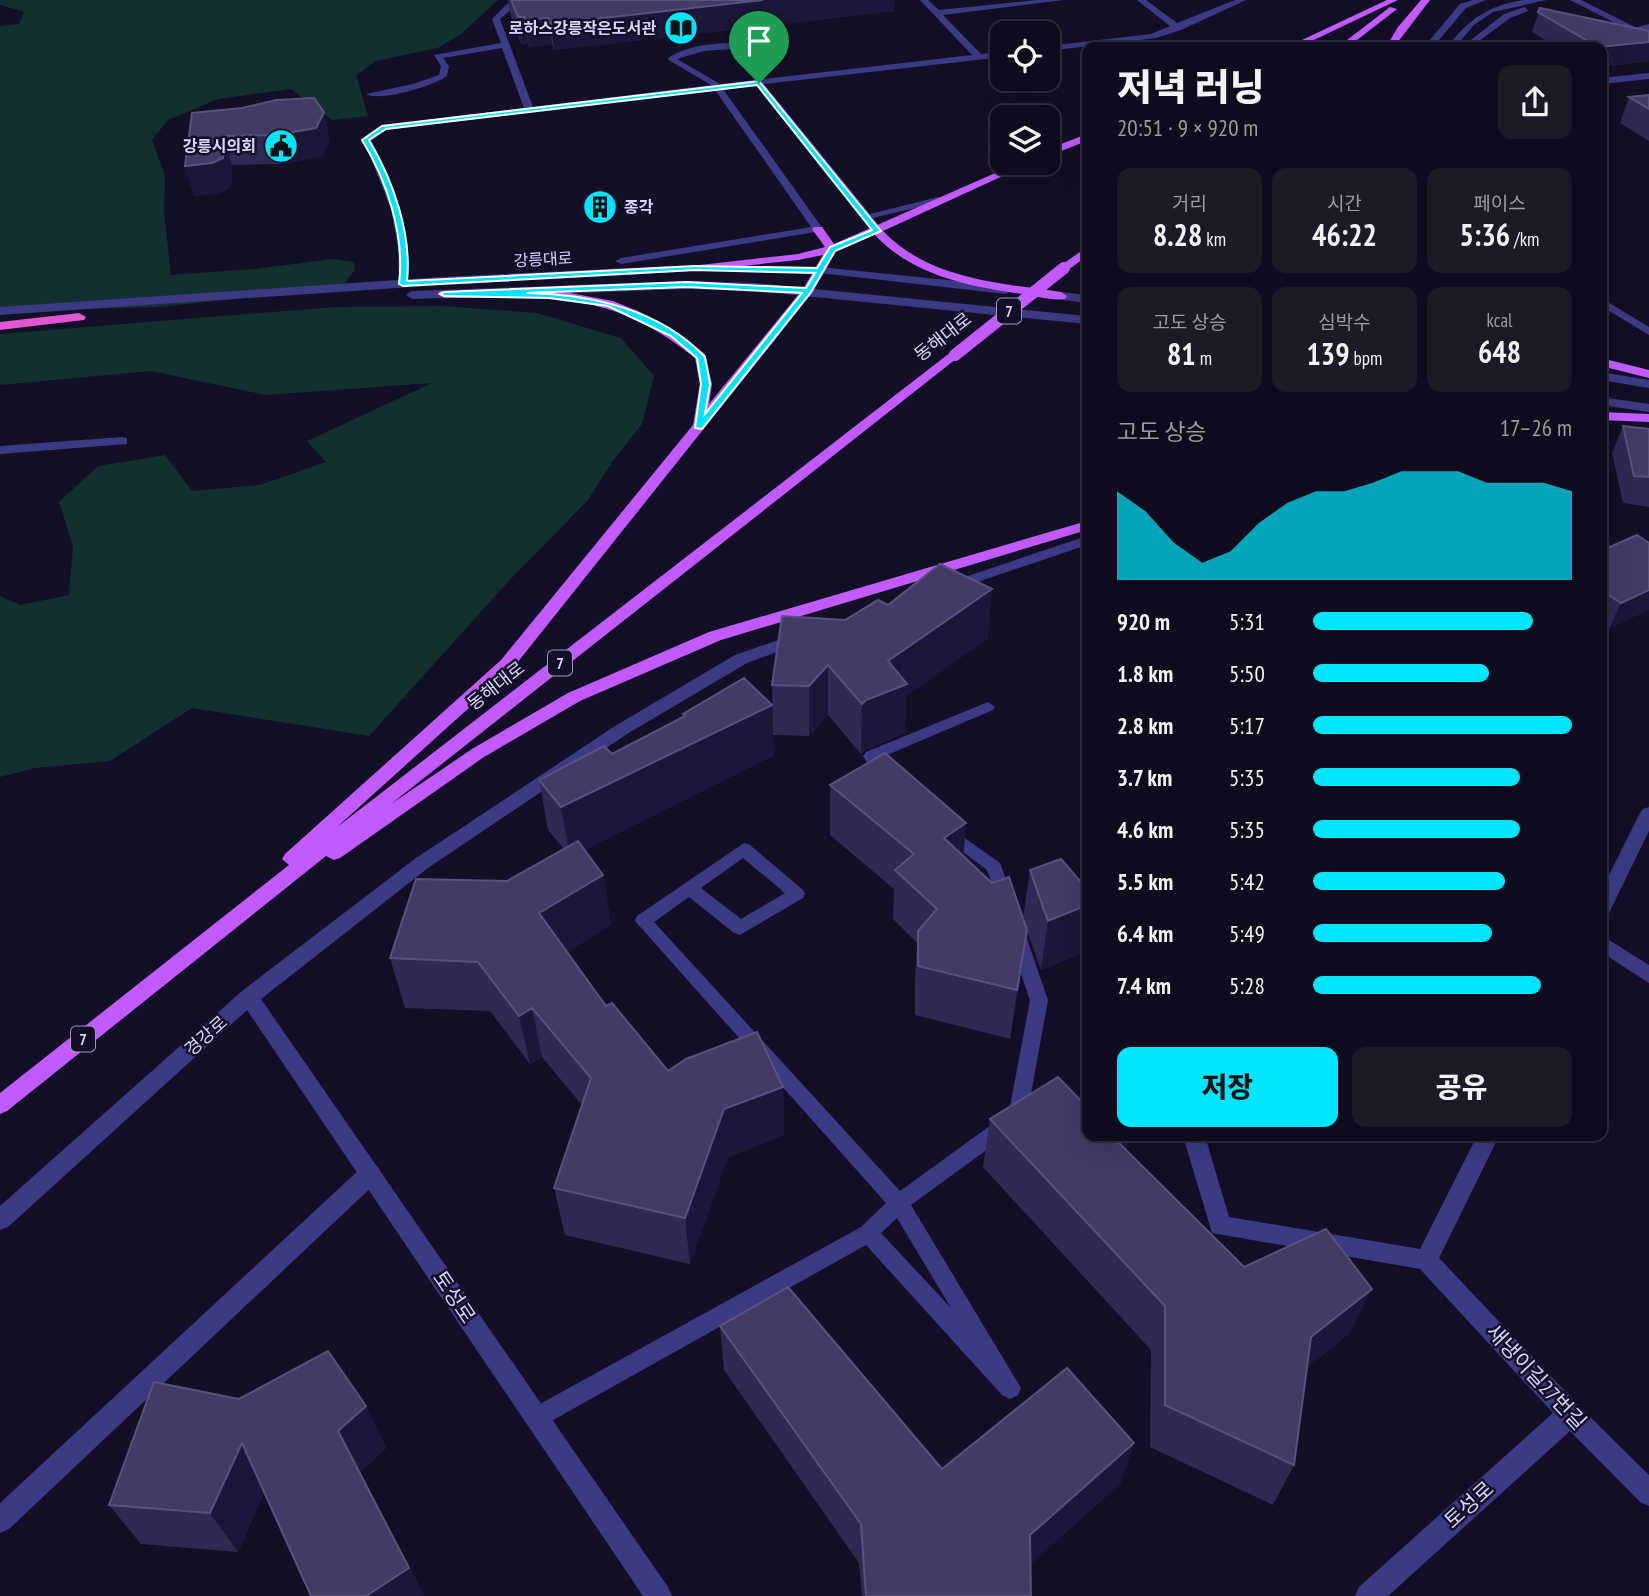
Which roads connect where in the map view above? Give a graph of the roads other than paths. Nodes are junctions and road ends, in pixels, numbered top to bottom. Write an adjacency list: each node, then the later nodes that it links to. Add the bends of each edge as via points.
1 (523, 0): 25 (lane, via 496,19)
2 (924, 0): 13 (lane)
3 (1059, 0): 13 (lane)
4 (1141, 0): 15 (lane)
5 (1242, 0): 15 (lane)
6 (1394, 0): 19 (main road)
7 (1405, 0): 20 (main road)
8 (1426, 0): 21 (main road)
9 (1482, 0): 22 (street, via 1464,6)
10 (1543, 0): 23 (lane, via 1483,12)
11 (1550, 0): 24 (lane, via 1507,16)
12 (1574, 0): 16 (street)
13 (937, 13): 29 (lane)
14 (1649, 27): 16 (street)
15 (1178, 28): 18 (lane)
16 (1635, 29): 17 (street)
17 (1649, 37)
18 (1105, 42)
19 (1303, 42)
20 (1349, 42)
21 (1393, 42)
22 (1432, 42)
23 (1456, 42)
24 (1473, 42)
25 (505, 45): 34 (lane, via 437,57 445,66 443,76 404,90); 35 (lane)
26 (1082, 45): 27 (lane)
27 (1060, 48)
28 (990, 56): 29 (lane)
29 (979, 57): 32 (lane)
30 (1649, 76): 31 (lane)
31 (1607, 80)
32 (759, 83): 33 (lane); 33 (lane, via 768,49 758,44 678,53 671,59); 40 (lane)
33 (716, 87): 35 (lane); 41 (lane)
34 (370, 94)
35 (529, 108): 47 (lane, via 384,128 366,140 401,231 406,258)
36 (1082, 138): 37 (main road)
37 (1060, 148)
38 (999, 175): 39 (main road)
39 (939, 201): 40 (lane); 42 (main road)
40 (868, 218): 42 (street)
41 (818, 229): 43 (main road); 48 (street, via 635,260 507,271)
42 (877, 231): 43 (main road); 50 (main road, via 888,247 933,270)
43 (832, 249): 45 (main road); 46 (main road)
44 (1082, 254): 79 (main road, 동해대로 / 7, bridge)
45 (695, 268): 46 (street, 강릉대로); 48 (street, 강릉대로)
46 (820, 270): 49 (main road); 50 (street, 강릉대로)
47 (403, 284): 48 (street, 강릉대로); 53 (street, 강릉대로)
48 (442, 288): 49 (street, 강릉대로, via 687,285); 54 (street, 강릉대로); 66 (main road, via 609,304 674,334 701,357 706,384)
49 (808, 290): 55 (street, 강릉대로); 66 (main road)
50 (1061, 296): 51 (street, 강릉대로)
51 (1082, 298)
52 (1607, 305): 57 (lane)
53 (0, 311)
54 (79, 317): 56 (highway)
55 (1082, 319)
56 (0, 324)
57 (1649, 332)
58 (1607, 364): 59 (main road)
59 (1649, 374)
60 (1607, 377): 61 (street)
61 (1649, 384)
62 (1607, 402): 63 (street)
63 (1649, 408)
64 (1607, 416): 65 (main road)
65 (1649, 418)
66 (699, 428): 81 (main road, via 507,664)
67 (122, 441): 68 (street)
68 (0, 450)
69 (1082, 526): 79 (main road, via 715,636 574,698 478,752)
70 (1082, 542): 71 (street)
71 (935, 592)
72 (818, 632): 83 (street, 경강로, via 741,659 621,730 422,863)
73 (988, 706): 74 (lane, via 871,756)
74 (891, 790)
75 (1649, 813): 78 (street)
76 (932, 821): 88 (lane, via 994,867 1039,1000 1018,1116)
77 (689, 888): 77 (lane, via 744,849 797,894 740,928); 88 (lane, via 643,921)
78 (1607, 898)
79 (212, 935): 81 (main road, 동해대로 / 7)
80 (1607, 946): 82 (street)
81 (166, 972): 84 (main road, 동해대로 / 7)
82 (1649, 975)
83 (249, 997): 87 (street, 토성로); 89 (street, 경강로)
84 (0, 1105)
85 (1195, 1141): 91 (street, via 1220,1226)
86 (1486, 1141): 91 (street)
87 (370, 1174): 93 (street, 토성로); 95 (street)
88 (899, 1203): 90 (lane); 90 (lane, via 1010,1388)
89 (0, 1220)
90 (867, 1233): 93 (lane)
91 (1426, 1260): 92 (street, 새냉이길27번길)
92 (1570, 1414): 94 (street, 새냉이길27번길); 97 (street, 토성로)
93 (537, 1418): 96 (street, 토성로)
94 (1649, 1493)
95 (0, 1520)
96 (659, 1596)
97 (1368, 1596)

